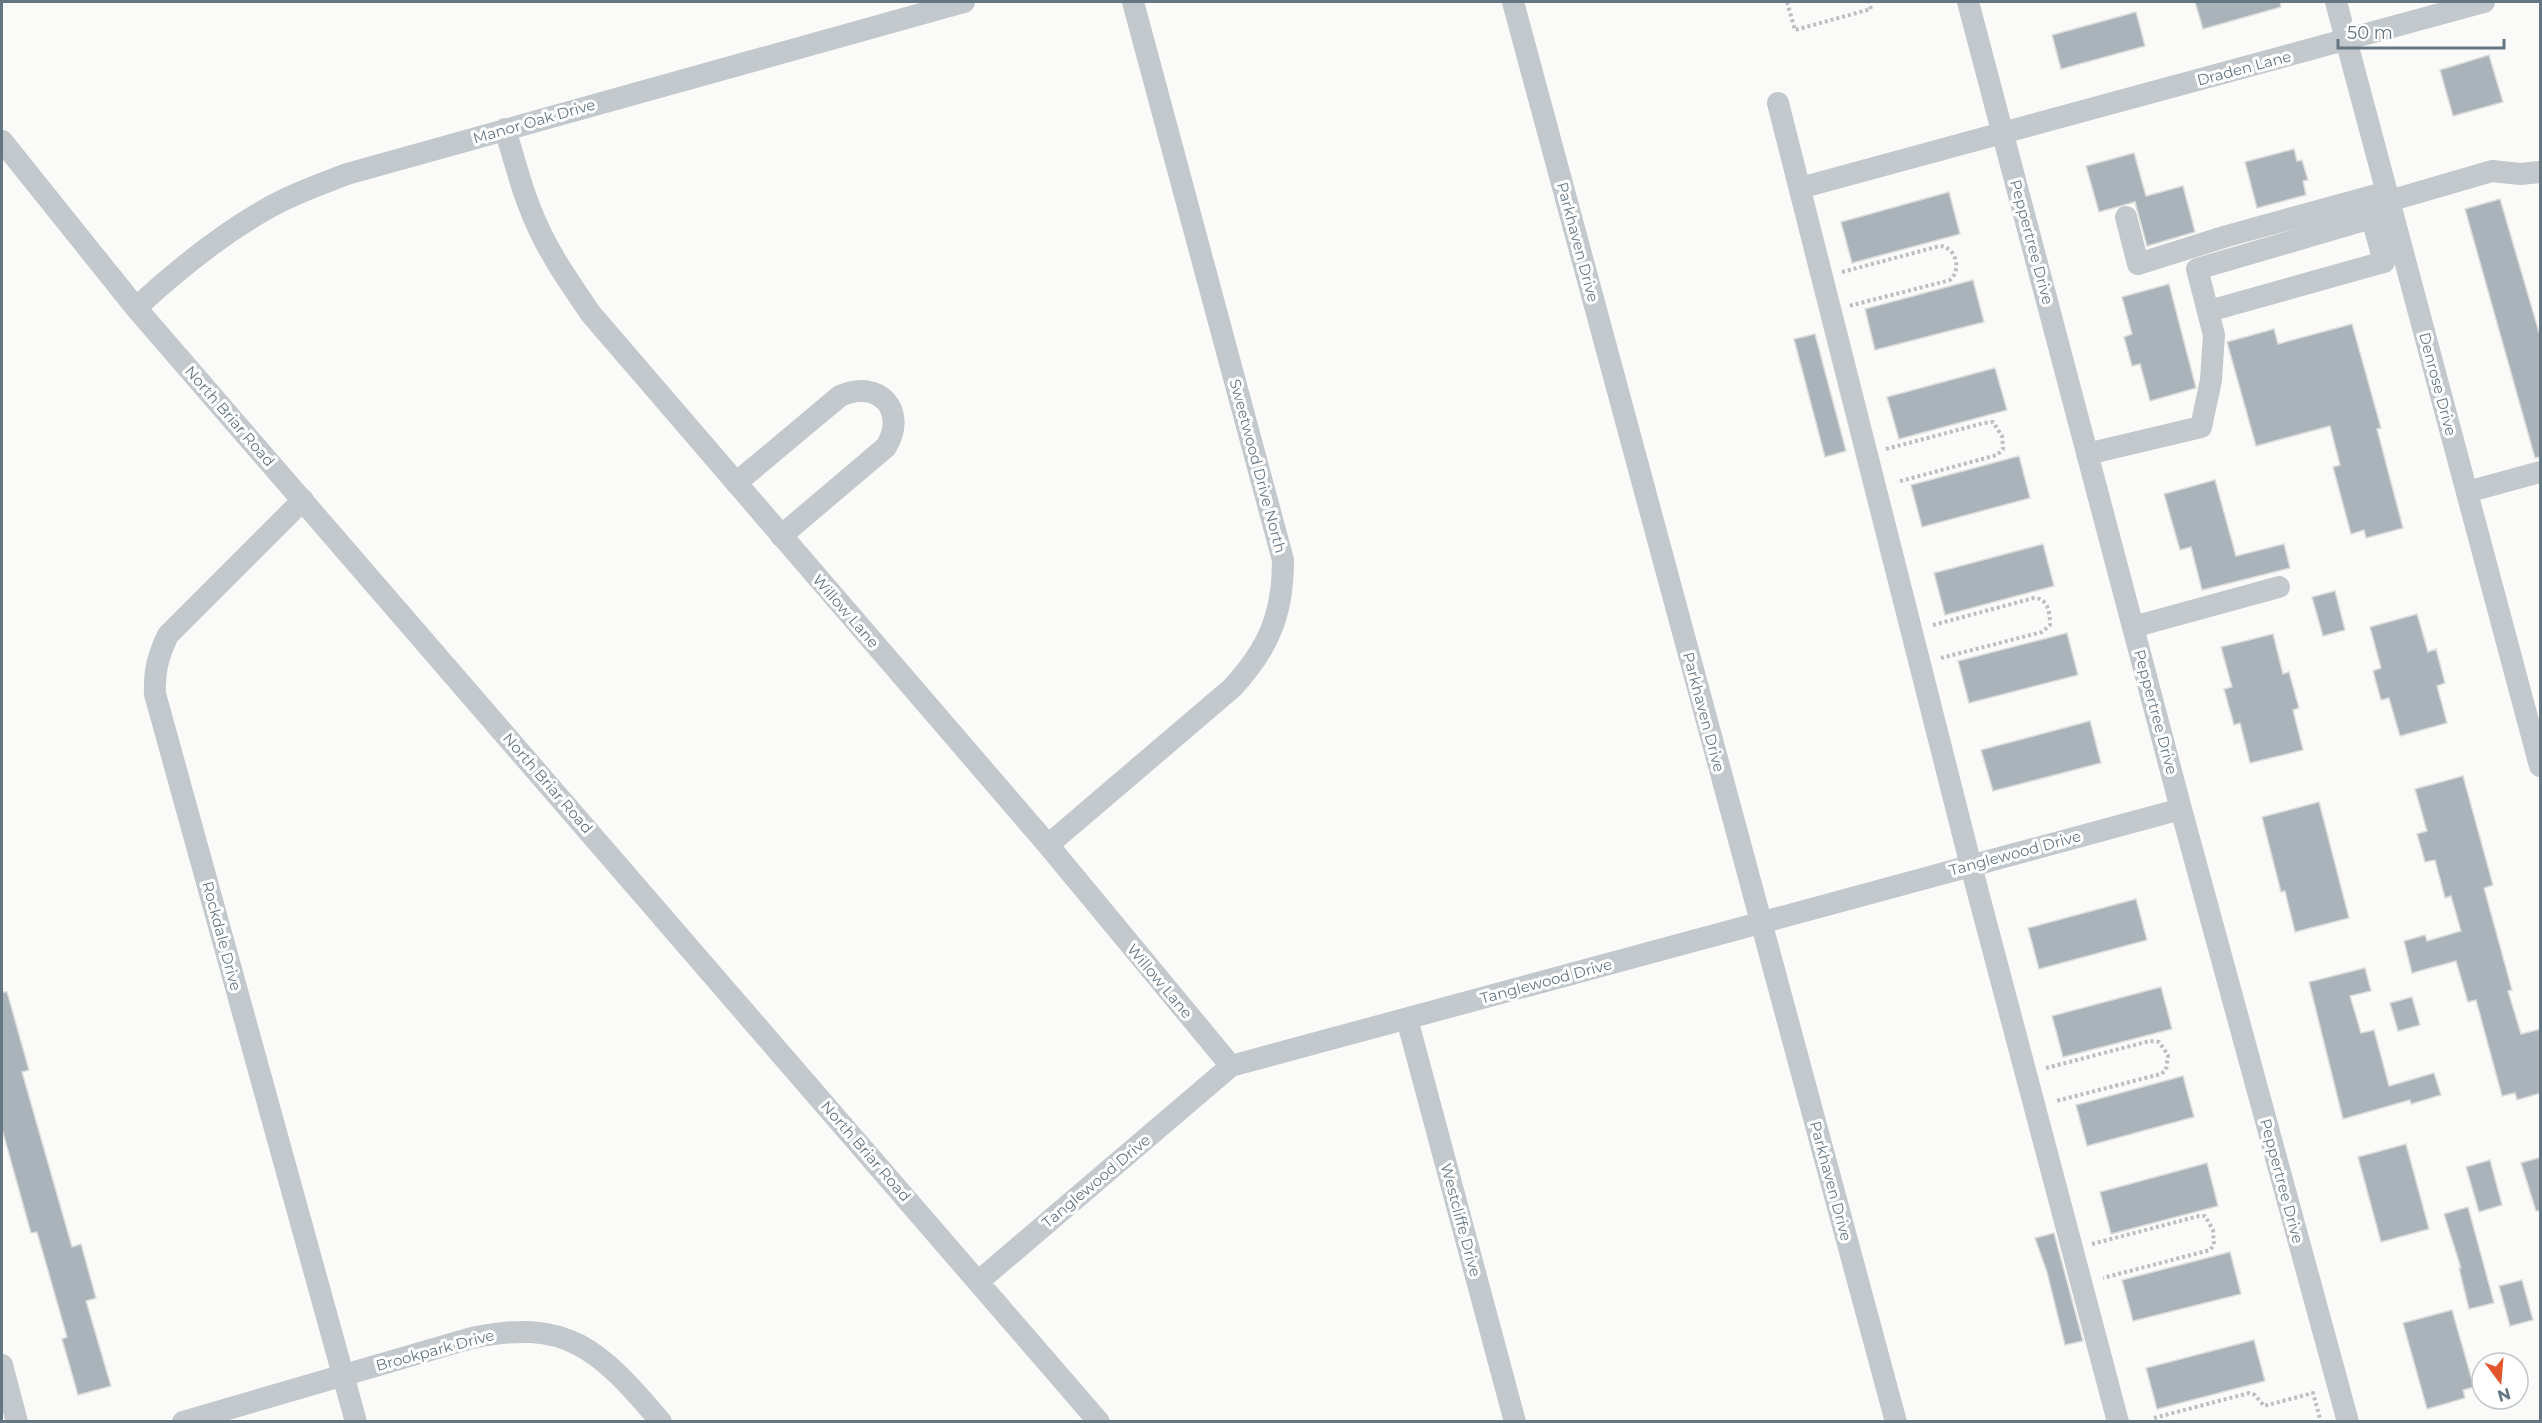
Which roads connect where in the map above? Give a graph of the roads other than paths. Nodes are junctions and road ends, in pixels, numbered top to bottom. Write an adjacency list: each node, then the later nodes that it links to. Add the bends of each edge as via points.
1 (964, 2): 9 (street, Manor Oak Drive)
2 (1133, 2): 29 (street, Sweetwood Drive North, via 1283,560 1283,587 1268,640 1251,668)
3 (1513, 2): 31 (street, Parkhaven Drive)
4 (1968, 2): 10 (street, Peppertree Drive)
5 (2336, 2): 7 (street, Denrose Drive)
6 (2484, 2): 7 (street, Draden Lane)
7 (2346, 40): 10 (street, Draden Lane); 14 (street, Denrose Drive)
8 (1778, 103): 13 (street)
9 (506, 129): 16 (street, Manor Oak Drive, via 347,174 289,198 218,238); 20 (street, Willow Lane, via 521,186 558,266 591,314)
10 (2003, 134): 13 (street, Draden Lane); 18 (street, Peppertree Drive)
11 (2, 141): 16 (street, North Briar Road)
12 (2541, 172): 14 (street, via 2492,171)
13 (1800, 188): 30 (street)
14 (2385, 206): 15 (street, via 2227,236 2138,264); 17 (street, via 2384,262); 17 (street, via 2196,270); 21 (street, Denrose Drive)
15 (2126, 217)
16 (136, 308): 22 (street, North Briar Road)
17 (2209, 311): 18 (street, via 2214,336 2211,380 2201,427)
18 (2087, 454): 25 (street, Peppertree Drive)
19 (2541, 472): 21 (street)
20 (736, 483): 23 (street, Willow Lane); 23 (street, via 840,396 862,390 882,397 890,405 895,427 886,447)
21 (2467, 492): 26 (street, Denrose Drive)
22 (303, 500): 34 (street, North Briar Road); 36 (street, Rockdale Drive, via 168,635 154,674 155,694)
23 (781, 536): 29 (street, Willow Lane)
24 (2278, 587): 25 (street)
25 (2133, 627): 28 (street, Peppertree Drive)
26 (2534, 713): 27 (street, Denrose Drive)
27 (2541, 766)
28 (2181, 809): 30 (street, Tanglewood Drive); 45 (street, Peppertree Drive)
29 (1048, 845): 33 (street, Willow Lane)
30 (1971, 866): 31 (street, Tanglewood Drive); 44 (street)
31 (1761, 922): 32 (street, Tanglewood Drive); 43 (street, Parkhaven Drive)
32 (1407, 1019): 33 (street, Tanglewood Drive); 42 (street, Westcliffe Drive)
33 (1231, 1066): 34 (street, Tanglewood Drive)
34 (979, 1281): 41 (street, North Briar Road)
35 (2, 1365): 37 (street)
36 (343, 1376): 38 (street, Brookpark Drive); 39 (street, Rockdale Drive); 40 (street, Brookpark Drive, via 497,1332 555,1334 604,1359)
37 (17, 1422)
38 (183, 1422)
39 (356, 1422)
40 (661, 1422)
41 (1100, 1422)
42 (1515, 1422)
43 (1896, 1422)
44 (2118, 1422)
45 (2348, 1422)

